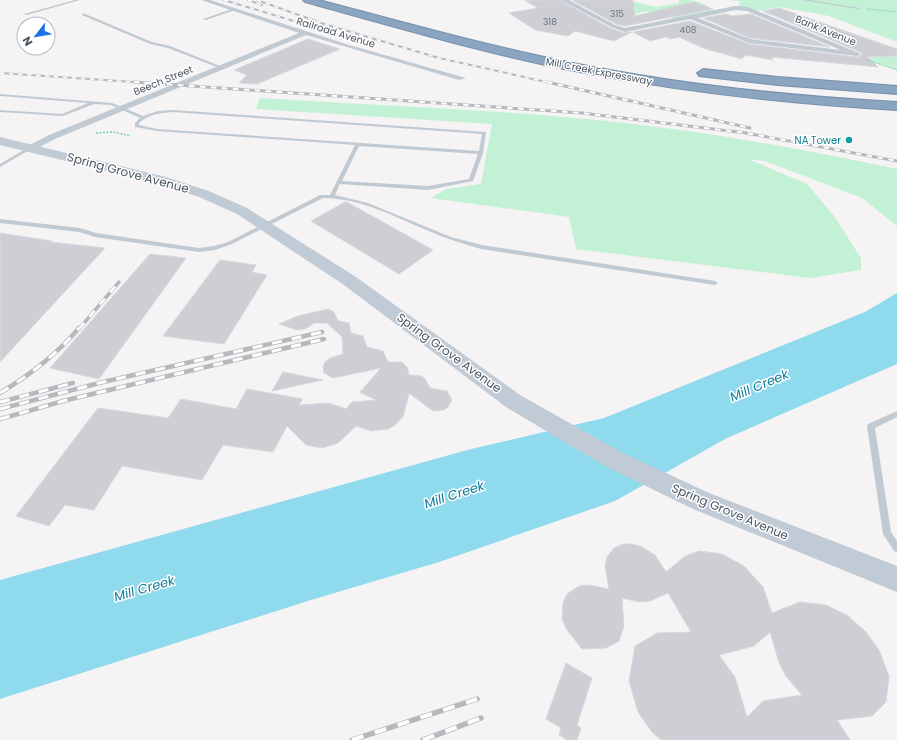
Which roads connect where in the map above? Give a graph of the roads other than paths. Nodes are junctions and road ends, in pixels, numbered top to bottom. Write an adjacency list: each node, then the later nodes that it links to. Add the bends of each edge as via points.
1 (78, 0): 8 (lane)
2 (204, 0): 7 (street, Railroad Avenue)
3 (308, 0): 19 (highway, Mill Creek Expressway, via 488,48 615,74 761,95)
4 (564, 0): 10 (street, Bank Avenue, via 625,30)
5 (804, 0): 6 (lane)
6 (858, 8)
7 (233, 10): 11 (lane); 12 (street, Railroad Avenue)
8 (26, 14)
9 (83, 14): 13 (lane, via 151,43 169,47)
10 (692, 17): 10 (street, Bank Avenue, via 744,8 857,54 749,41)
11 (205, 19)
12 (305, 33): 13 (street, Beech Street); 15 (street, Railroad Avenue)
13 (223, 68): 20 (street, Beech Street)
14 (689, 71): 16 (highway)
15 (462, 78)
16 (897, 90)
17 (0, 95): 18 (lane)
18 (94, 102): 20 (lane); 21 (lane, via 63,115)
19 (897, 106)
20 (122, 108): 22 (lane); 25 (street, Beech Street)
21 (0, 111)
22 (142, 117): 24 (lane, via 137,122 138,126 157,130); 26 (lane, via 173,111 484,133)
23 (0, 142): 25 (main road, Spring Grove Avenue)
24 (357, 145): 26 (lane); 28 (lane)
25 (29, 149): 27 (lane); 31 (main road, Spring Grove Avenue, via 157,179 204,194 242,211)
26 (481, 153): 28 (lane, via 471,180 428,188)
27 (0, 166)
28 (338, 182): 29 (lane)
29 (332, 195): 31 (lane, via 322,196); 32 (lane, via 351,199 447,237 481,247)
30 (0, 221): 31 (lane, via 80,230 95,236 199,250 215,248)
31 (263, 225): 35 (main road, Spring Grove Avenue, via 350,281 513,401 613,459 700,501)
32 (715, 283)
33 (897, 414): 34 (lane, via 871,426 887,534)
34 (897, 548)
35 (897, 579)

